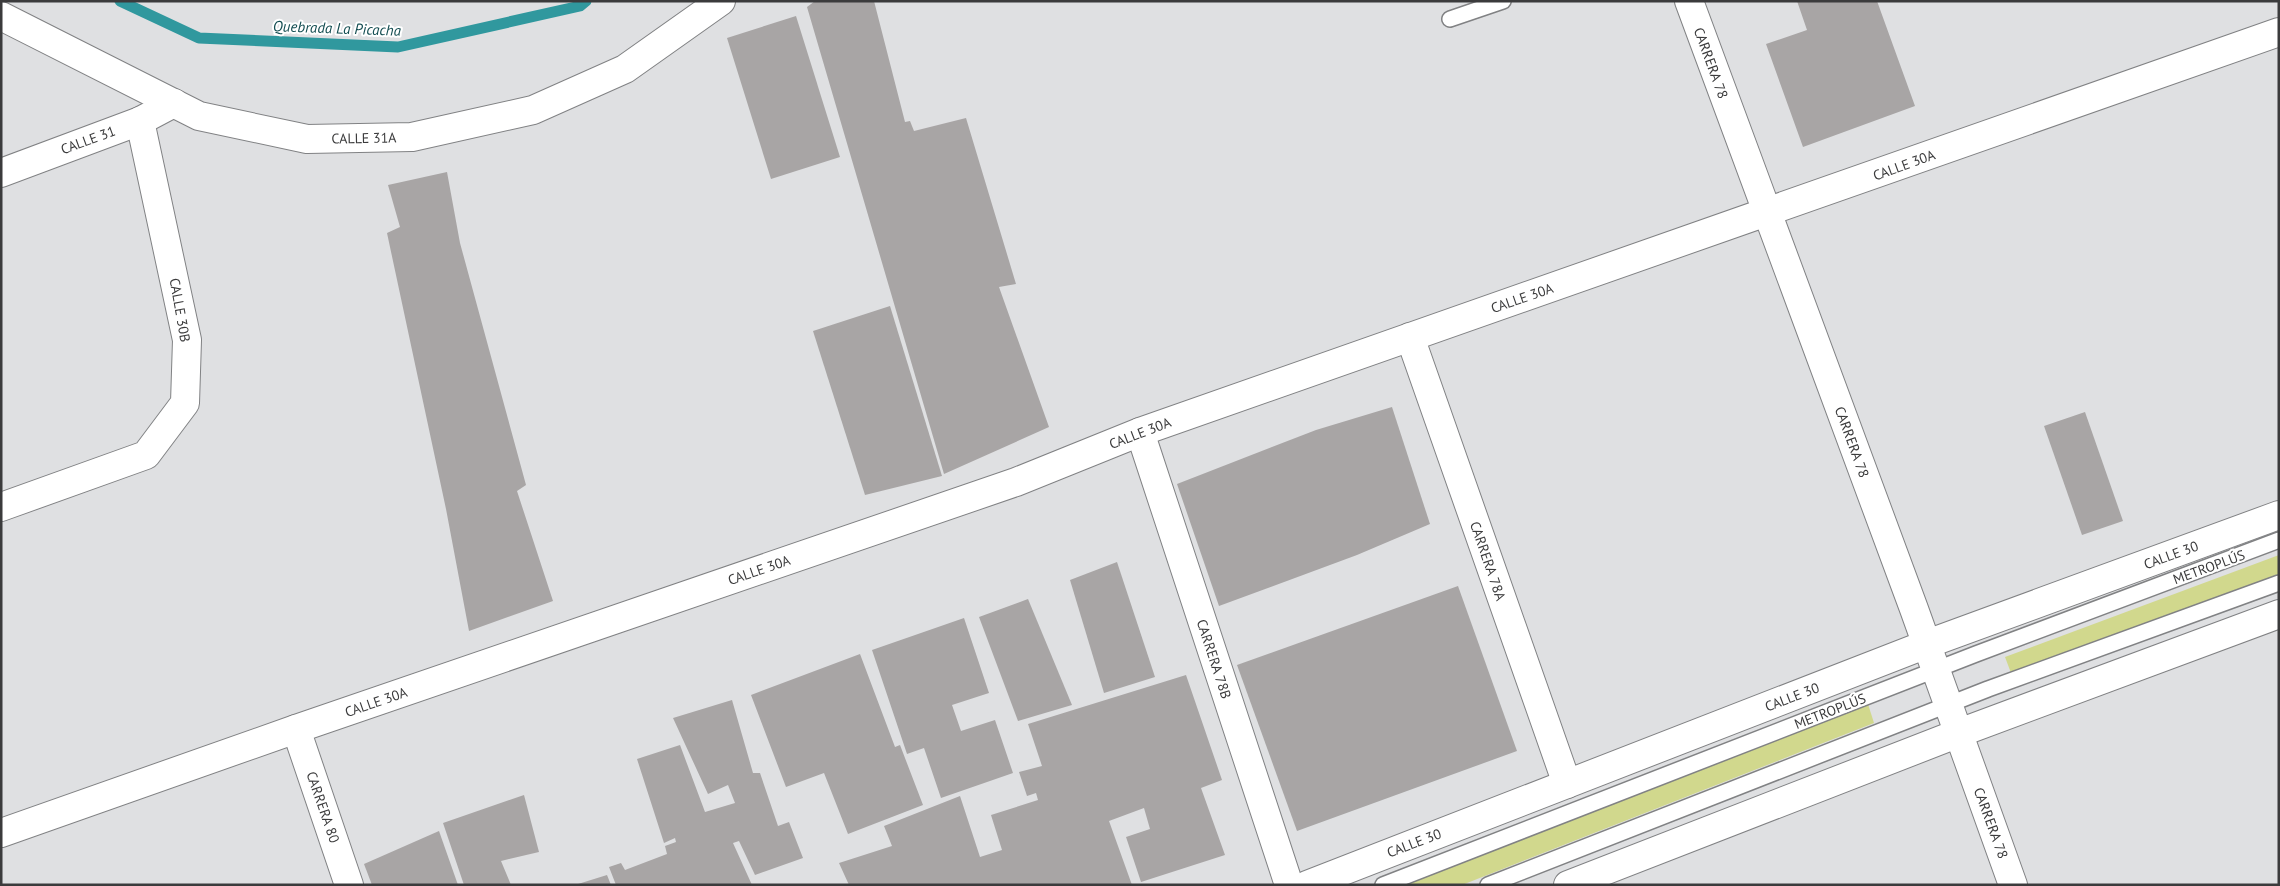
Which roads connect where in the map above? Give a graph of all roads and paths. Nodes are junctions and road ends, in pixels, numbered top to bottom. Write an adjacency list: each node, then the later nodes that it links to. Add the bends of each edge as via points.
1 (720, 1): 7 (street, CALLE 31A, via 625,69 541,106 412,137 307,139 199,116)
2 (1503, 1): 5 (lane)
3 (1689, 1): 10 (street, CARRERA 78)
4 (1, 16): 7 (street, CALLE 31A)
5 (1450, 19)
6 (2279, 32): 10 (street, CALLE 30A)
7 (174, 104): 8 (street, CALLE 31)
8 (140, 121): 9 (street, CALLE 31); 13 (street, CALLE 30B, via 187,340 185,403 146,455)
9 (1, 173)
10 (1766, 212): 11 (street, CALLE 30A); 18 (street, CARRERA 78)
11 (1410, 337): 12 (street, CALLE 30A); 23 (street, CARRERA 78A)
12 (1140, 432): 21 (street, CALLE 30A, via 1016,482); 27 (street, CARRERA 78B)
13 (1, 507)
14 (2279, 515): 18 (street, CALLE 30)
15 (2279, 540): 19 (lane, METROPLÚS)
16 (2279, 583): 20 (lane)
17 (2279, 614): 22 (street)
18 (1927, 644): 19 (street, CARRERA 78); 23 (street, CALLE 30)
19 (1936, 670): 20 (street, CARRERA 78); 29 (lane, METROPLÚS)
20 (1949, 704): 22 (street, CARRERA 78); 30 (lane)
21 (296, 729): 24 (street, CALLE 30A); 26 (street, CARRERA 80)
22 (1959, 733): 25 (street); 32 (street, CARRERA 78)
23 (1568, 784): 28 (street, CALLE 30)
24 (1, 833)
25 (1598, 879): 31 (street)
26 (349, 885)
27 (1289, 885)
28 (1307, 885)
29 (1383, 885)
30 (1488, 885)
31 (1568, 885)
32 (2013, 885)

